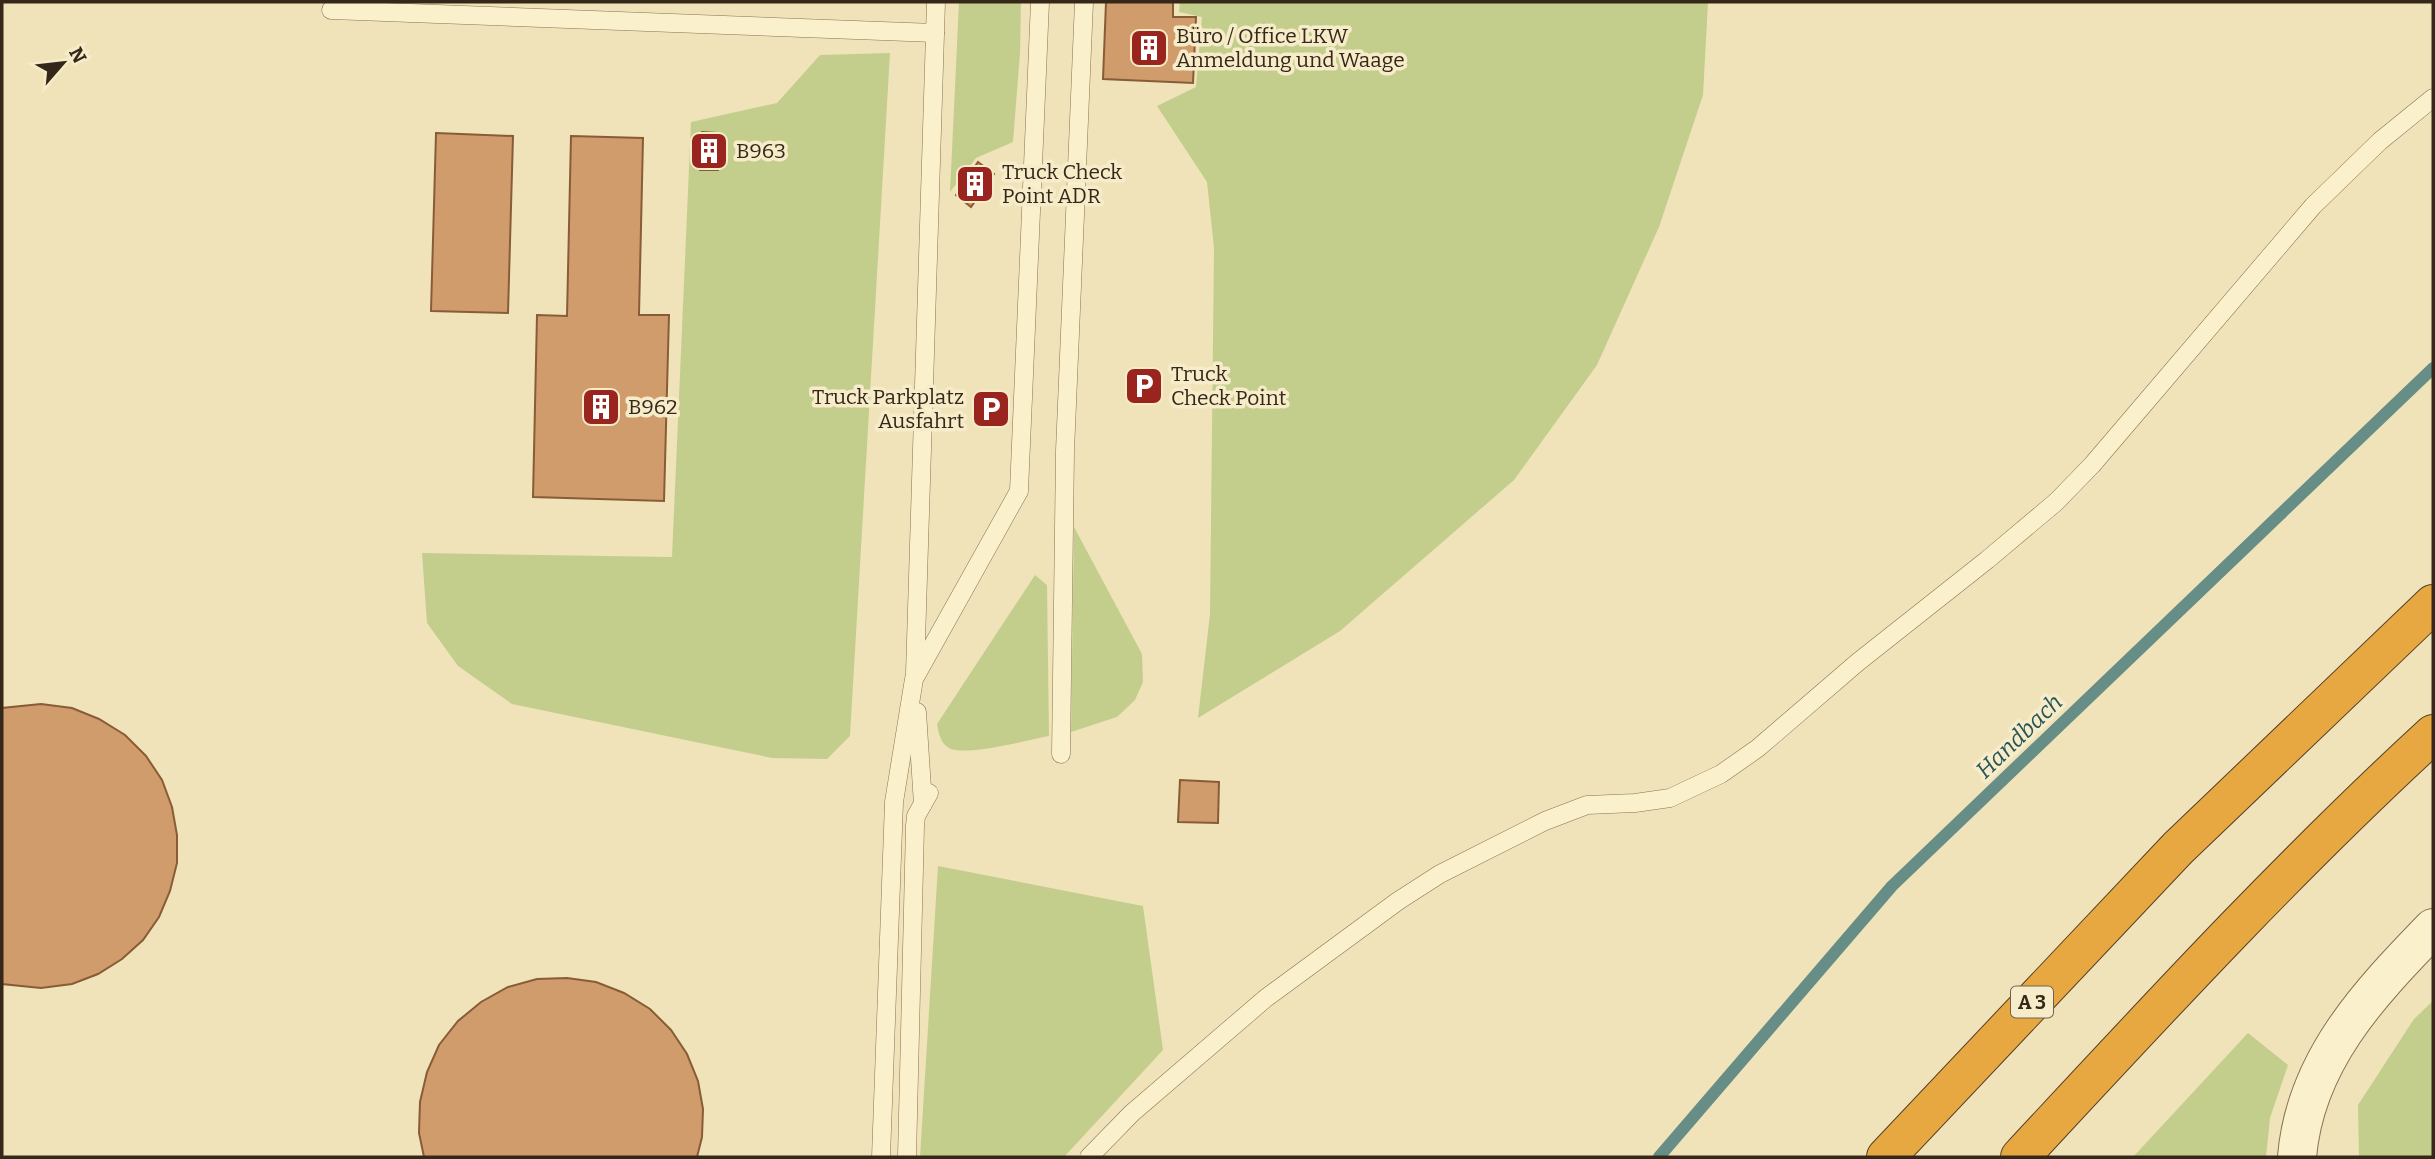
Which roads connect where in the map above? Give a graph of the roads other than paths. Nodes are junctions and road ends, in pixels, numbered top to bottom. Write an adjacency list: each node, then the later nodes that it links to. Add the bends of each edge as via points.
1 (936, 2): 5 (lane)
2 (1040, 2): 8 (lane, via 1019,491)
3 (1084, 2): 10 (lane, via 1065,451)
4 (331, 10): 5 (lane)
5 (935, 33): 8 (lane)
6 (2433, 99): 14 (lane, via 2380,141 2313,206 2056,502 1758,748 1721,774 1670,798 1587,805 1440,874 1266,998 1132,1113)
7 (2433, 604): 15 (highway, A 3, via 2178,848)
8 (915, 679): 12 (lane, via 894,802); 13 (lane, via 927,796 915,826)
9 (2433, 734): 16 (highway, via 2359,802 2167,998)
10 (1061, 754)
11 (2433, 929): 17 (street, via 2365,1000 2330,1050 2307,1104)
12 (881, 1157)
13 (907, 1157)
14 (1089, 1157)
15 (1886, 1157)
16 (2020, 1157)
17 (2297, 1157)

